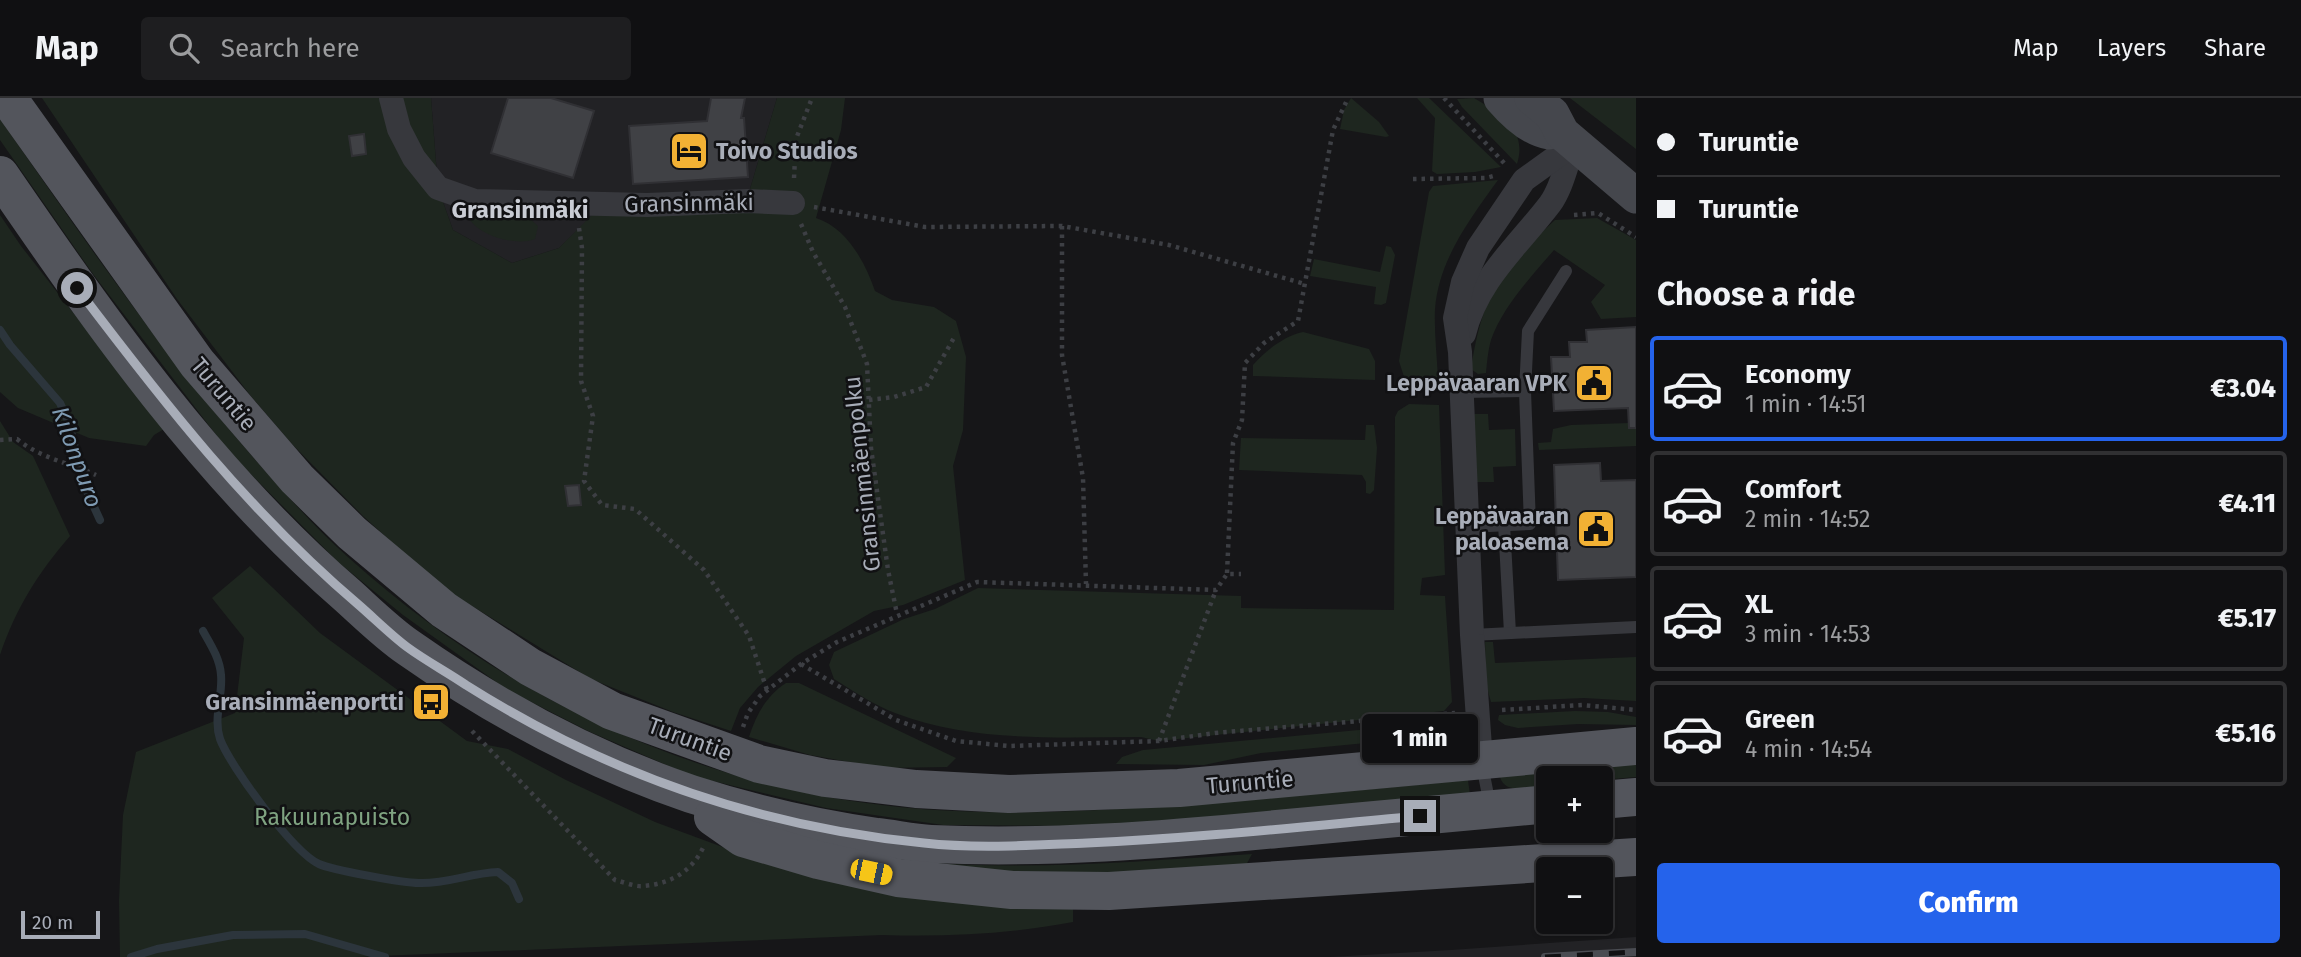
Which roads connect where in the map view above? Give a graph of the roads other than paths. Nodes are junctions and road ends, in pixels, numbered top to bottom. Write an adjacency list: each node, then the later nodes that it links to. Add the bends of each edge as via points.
1 (8, 98): 19 (main road, Turuntie, via 197,363 297,479 443,610 530,667 612,711 759,764 916,789 1009,794 1178,788)
2 (391, 98): 8 (street, Gransinmäki, via 399,129 414,158 438,188 475,201)
3 (1501, 98): 5 (street, via 1540,130)
4 (1532, 98): 5 (street, via 1552,114)
5 (1568, 138): 7 (street); 10 (street, via 1552,201 1483,289); 10 (street, via 1524,180 1478,248 1463,282 1455,318)
6 (0, 175): 20 (main road, via 157,394 310,564 406,646 512,713 589,754)
7 (1636, 196)
8 (793, 203)
9 (1566, 271): 11 (lane, via 1528,331)
10 (1460, 352): 12 (street)
11 (1525, 391): 12 (lane); 13 (lane, via 1530,524)
12 (1461, 392): 14 (street)
13 (1504, 524): 14 (lane); 16 (lane)
14 (1468, 527): 17 (street)
15 (1636, 627): 16 (lane)
16 (1510, 633): 17 (lane)
17 (1472, 635): 19 (street)
18 (1636, 746): 19 (main road, Turuntie)
19 (1481, 761): 24 (lane)
20 (668, 786): 24 (main road, via 742,811 818,829 928,844 1159,840); 25 (main road, via 743,838 898,878 1012,890 1109,891)
21 (1636, 797): 22 (main road)
22 (1613, 799)
23 (1536, 805): 24 (main road)
24 (1491, 810)
25 (1636, 857)

